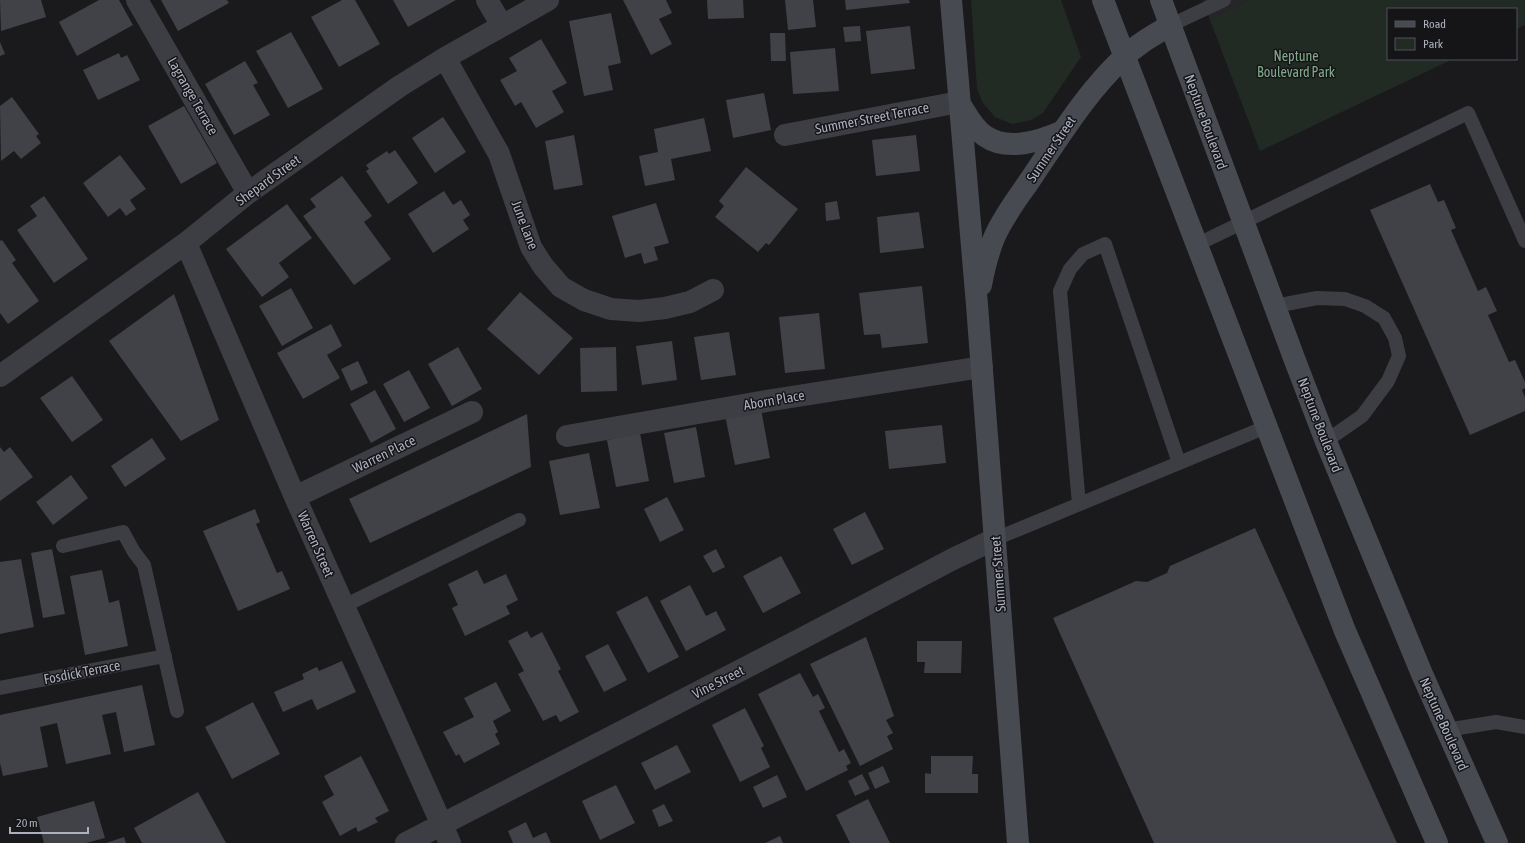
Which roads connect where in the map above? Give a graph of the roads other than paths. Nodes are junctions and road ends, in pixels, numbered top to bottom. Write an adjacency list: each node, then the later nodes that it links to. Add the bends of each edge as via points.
1 (137, 0): 15 (street, Lagrange Terrace)
2 (488, 0): 9 (street)
3 (548, 0): 9 (street, Shepard Street)
4 (951, 0): 12 (street, Summer Street)
5 (1103, 0): 10 (street)
6 (1162, 0): 8 (street, Neptune Boulevard)
7 (1224, 0): 8 (lane)
8 (1171, 25): 10 (street, Summer Street); 16 (street, Neptune Boulevard)
9 (502, 26): 11 (street, Shepard Street)
10 (1123, 57): 13 (street, Summer Street, via 1097,84); 19 (street)
11 (446, 58): 15 (street, Shepard Street, via 400,86); 20 (street, June Lane, via 499,154 531,248 561,287 584,300 611,309 639,311 690,302)
12 (959, 102): 13 (street, via 972,124 985,136 1000,142 1016,144 1046,138); 14 (street, Summer Street Terrace); 21 (street, Summer Street)
13 (1063, 131): 21 (street, Summer Street, via 1007,214 994,238)
14 (785, 134)
15 (248, 193): 18 (street, Shepard Street)
16 (1243, 222): 17 (lane, via 1468,112); 19 (lane); 22 (street, Neptune Boulevard)
17 (1525, 241)
18 (186, 243): 24 (street, Shepard Street); 30 (street, Warren Street)
19 (1196, 245): 26 (street)
20 (713, 290)
21 (977, 305): 23 (street, Summer Street)
22 (1275, 306): 28 (street, Neptune Boulevard); 28 (lane, via 1317,298 1345,300 1365,306 1384,318 1395,338 1399,356 1388,381 1362,416)
23 (982, 367): 27 (street, Aborn Place); 33 (street, Summer Street)
24 (0, 376)
25 (472, 412): 30 (street, Warren Place)
26 (1266, 427): 29 (lane); 44 (street, via 1345,631)
27 (566, 436)
28 (1326, 441): 40 (street, Neptune Boulevard)
29 (1179, 463): 31 (lane); 31 (lane, via 1105,244 1082,254 1070,270 1060,291)
30 (295, 497): 35 (street, Warren Street)
31 (1079, 504): 33 (lane)
32 (519, 520): 35 (lane)
33 (995, 539): 41 (street, Vine Street, via 946,562 799,640); 43 (street, Summer Street)
34 (63, 546): 36 (lane, via 124,532 144,565)
35 (344, 606): 41 (street, Warren Street)
36 (165, 656): 37 (lane, Fosdick Terrace); 38 (lane)
37 (0, 688)
38 (178, 711)
39 (1525, 727): 40 (lane, via 1496,722)
40 (1446, 730): 45 (street, Neptune Boulevard)
41 (446, 834): 42 (street, Vine Street)
42 (406, 843)
43 (1018, 843)
44 (1437, 843)
45 (1497, 843)

